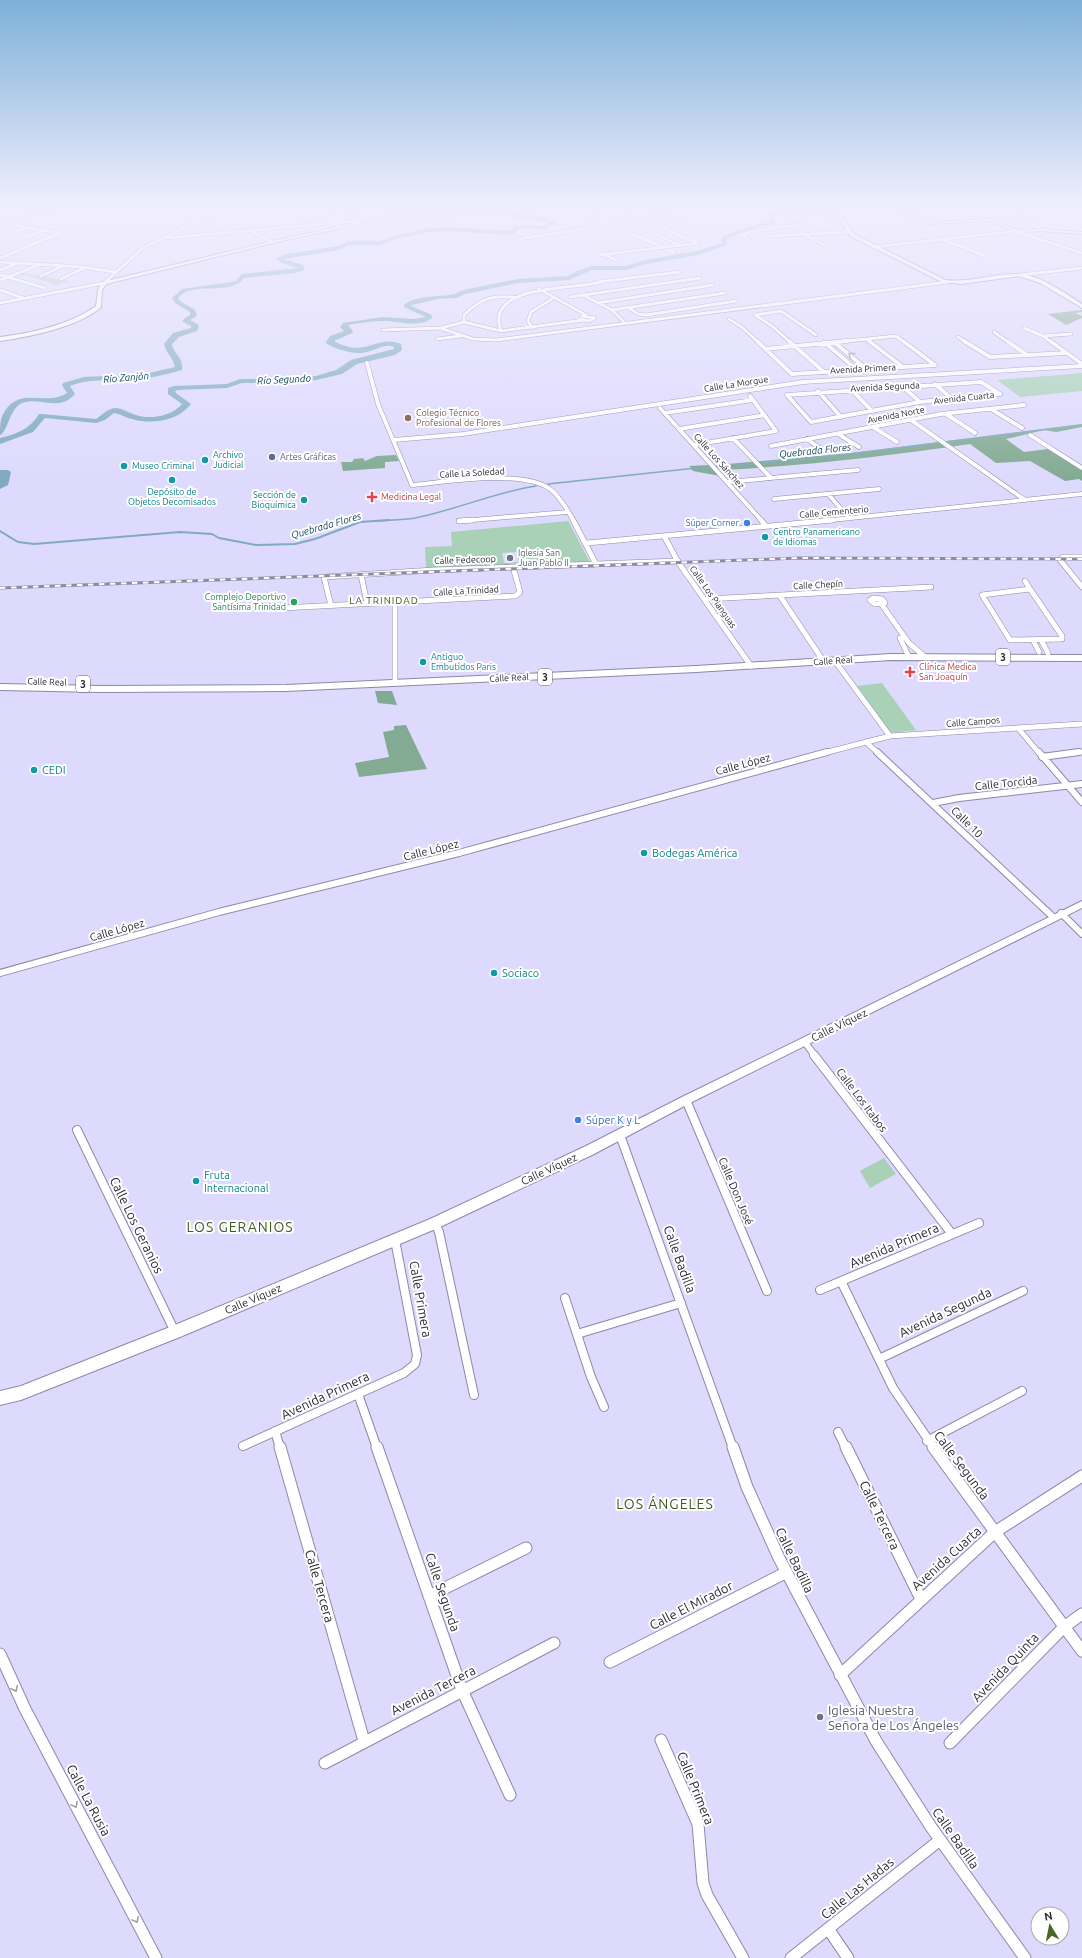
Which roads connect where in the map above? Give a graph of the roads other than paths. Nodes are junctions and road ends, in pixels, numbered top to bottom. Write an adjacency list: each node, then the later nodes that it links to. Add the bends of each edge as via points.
1 (15, 295): 17 (street)
2 (37, 295): 17 (street)
3 (100, 295): 50 (main road, via 100,304 95,310 40,331)
4 (489, 295): 34 (street, via 467,312 463,318)
5 (506, 295): 18 (street)
6 (523, 295): 18 (street)
7 (546, 295): 19 (street)
8 (547, 295): 30 (street)
9 (581, 295): 16 (street)
10 (583, 295): 25 (street)
11 (648, 295): 25 (street)
12 (668, 295): 20 (street)
13 (709, 295): 20 (street)
14 (843, 295): 35 (street)
15 (1064, 295): 26 (main road)
16 (570, 297)
17 (23, 298): 24 (street)
18 (518, 298): 43 (street, via 500,312 498,322)
19 (552, 299): 22 (street); 23 (street)
20 (677, 300): 27 (street); 28 (street)
21 (736, 301): 28 (street)
22 (545, 302): 23 (street); 40 (street, via 531,312 528,321)
23 (557, 302): 30 (street)
24 (0, 303)
25 (596, 303): 29 (street)
26 (1082, 306)
27 (629, 308): 28 (street, via 643,315); 29 (street)
28 (690, 308)
29 (612, 311): 35 (street); 36 (street)
30 (582, 316): 32 (street); 32 (street, via 594,317); 33 (street)
31 (729, 319): 56 (street, via 743,328)
32 (587, 320): 33 (street); 37 (street); 38 (street)
33 (571, 321): 40 (street)
34 (464, 322): 39 (street); 43 (street)
35 (625, 323): 36 (street)
36 (620, 324): 38 (street)
37 (591, 327): 38 (street); 47 (street, via 496,340)
38 (596, 327)
39 (440, 328): 42 (street); 47 (street)
40 (532, 328): 43 (street)
41 (1024, 328): 48 (street)
42 (383, 330)
43 (501, 330)
44 (994, 332): 58 (street)
45 (1071, 334): 48 (street)
46 (816, 335): 55 (street, via 781,311 755,315)
47 (463, 336): 51 (street)
48 (1043, 336): 57 (street)
49 (958, 337): 58 (street, via 990,357)
50 (0, 339)
51 (437, 339)
52 (867, 339): 53 (street); 61 (street); 61 (street, Avenida Primera, via 896,336 935,365)
53 (835, 342): 54 (street); 63 (street, one-way to 53, via 864,367)
54 (826, 343): 55 (street); 62 (street)
55 (794, 346): 56 (street); 64 (street)
56 (765, 349): 64 (street, Avenida Primera, via 792,374)
57 (1066, 353): 58 (street); 60 (street)
58 (1027, 355)
59 (367, 363): 94 (street, Calle La Soledad, via 372,385)
60 (1082, 365): 65 (street, Calle La Morgue)
61 (903, 367): 63 (street, Avenida Primera)
62 (856, 369): 63 (street, Avenida Primera); 64 (street, Avenida Primera); 66 (street)
63 (862, 369): 65 (street)
64 (824, 372)
65 (871, 378): 66 (street, Calle La Morgue); 70 (street)
66 (865, 379): 69 (street); 94 (street, Calle La Morgue, via 788,384 463,434)
67 (935, 384): 68 (street, Avenida Segunda); 73 (street, Avenida Segunda, via 983,382); 74 (street)
68 (902, 386): 70 (street, Avenida Segunda); 75 (street)
69 (874, 388): 70 (street, Avenida Segunda); 71 (street, Avenida Segunda)
70 (881, 388)
71 (851, 389): 72 (street, Avenida Segunda); 79 (street)
72 (818, 391): 83 (street); 85 (street, Avenida Segunda, via 787,395)
73 (1000, 394): 74 (street, Avenida Cuarta)
74 (952, 399): 75 (street, Avenida Cuarta)
75 (920, 402): 79 (street, Avenida Cuarta)
76 (1024, 405): 78 (street, Avenida Norte)
77 (660, 408): 80 (street, Calle Los Sánchez)
78 (991, 409): 81 (street, Avenida Norte); 87 (street)
79 (872, 411): 83 (street, Avenida Cuarta)
80 (665, 414): 82 (street, via 751,398); 88 (street, Calle Los Sánchez)
81 (946, 414): 84 (street, Avenida Norte); 89 (street)
82 (765, 415): 88 (street); 92 (street, via 776,431)
83 (841, 417): 85 (street, Avenida Cuarta)
84 (911, 420): 86 (street, Avenida Norte); 108 (street)
85 (811, 422)
86 (873, 427): 90 (street, Avenida Norte); 95 (street)
87 (1022, 428)
88 (680, 429): 96 (street, Calle Los Sánchez)
89 (975, 433)
90 (838, 434): 93 (street, Avenida Norte); 98 (street)
91 (1030, 435): 100 (street)
92 (733, 438): 96 (street); 102 (street)
93 (807, 439): 97 (street, Avenida Norte); 99 (street)
94 (394, 440): 109 (street, Calle La Soledad, via 412,484 527,480 549,488)
95 (897, 442)
96 (694, 445): 103 (street, Calle Los Sánchez)
97 (772, 446)
98 (859, 447)
99 (825, 452)
100 (1082, 468)
101 (858, 470): 102 (street)
102 (771, 478): 103 (street)
103 (728, 482): 112 (street, Calle Los Sánchez)
104 (879, 489): 105 (street)
105 (828, 494): 107 (street); 110 (street)
106 (1082, 494): 108 (street, Calle Cementerio)
107 (774, 499)
108 (1025, 500): 110 (street, Calle Cementerio)
109 (567, 512): 111 (street); 114 (street, Calle La Soledad)
110 (849, 518): 112 (street, Calle Cementerio)
111 (459, 522)
112 (766, 526): 113 (street, Calle Cementerio)
113 (664, 536): 114 (street, Calle Cementerio); 116 (street, Calle Los Pianguas)
114 (587, 543): 117 (street, Calle La Soledad)
115 (1082, 558): 122 (street, via 1062,558)
116 (678, 561): 117 (street, Calle Fedecoop); 125 (street, Calle Los Pianguas)
117 (596, 564): 118 (street, Calle Fedecoop)
118 (513, 567): 119 (street, Calle Fedecoop); 126 (street, Calle La Trinidad, via 520,592 515,596)
119 (361, 575): 127 (street); 129 (street, Calle Fedecoop, via 324,577)
120 (1026, 581): 123 (street)
121 (931, 587): 124 (street, Calle Chepín)
122 (1082, 587)
123 (1031, 590): 131 (street, via 982,595 1008,638); 132 (street, via 1062,636 1058,639)
124 (780, 596): 125 (street, Calle Chepín); 140 (street)
125 (706, 599): 141 (street, Calle Los Pianguas)
126 (395, 602): 127 (street); 144 (street)
127 (367, 603): 129 (street)
128 (880, 605): 133 (street)
129 (330, 606): 130 (street)
130 (262, 609)
131 (1033, 640): 132 (street); 134 (street)
132 (1041, 640): 134 (street)
133 (907, 643): 136 (street); 137 (street)
134 (1044, 652): 135 (main road, Calle Real / 3); 137 (main road, Calle Real / 3)
135 (1082, 653)
136 (909, 657): 137 (main road, Calle Real / 3); 139 (main road, Calle Real / 3)
137 (925, 657): 138 (main road, Calle Real / 3)
138 (1082, 658)
139 (834, 661): 140 (main road, Calle Real / 3); 151 (street)
140 (824, 662): 141 (main road, Calle Real / 3)
141 (751, 666): 144 (main road, Calle Real / 3)
142 (0, 681): 143 (main road, Calle Real / 3)
143 (36, 682): 145 (main road, Calle Real / 3); 148 (main road)
144 (395, 683): 147 (main road, Calle Real / 3, via 286,688)
145 (87, 684): 147 (main road, Calle Real / 3); 148 (main road)
146 (0, 687): 148 (main road, Calle Real / 3)
147 (165, 688): 148 (main road, Calle Real / 3)
148 (56, 689)
149 (1082, 724): 150 (street, Calle Campos)
150 (1018, 728): 151 (street, Calle Campos); 154 (street)
151 (890, 736): 152 (street, Calle Campos)
152 (866, 742): 158 (street, Calle 10); 162 (street, Calle López, via 459,853 219,912)
153 (1082, 752): 154 (street)
154 (1042, 757): 156 (street)
155 (1082, 784): 156 (street, Calle Torcida)
156 (1066, 786): 157 (street); 158 (street, Calle Torcida)
157 (1082, 802)
158 (933, 803): 160 (street, Calle 10, via 1016,884)
159 (1082, 904): 160 (main road, Calle Víquez)
160 (1057, 915): 161 (street, Calle 10); 163 (main road, Calle Víquez)
161 (1082, 934)
162 (0, 974)
163 (804, 1041): 164 (main road, Calle Víquez); 169 (street, Calle Los Itabos)
164 (686, 1100): 166 (main road, Calle Víquez); 173 (street, Calle Don José)
165 (77, 1130): 177 (street, Calle Los Geranios)
166 (620, 1135): 167 (main road, Calle Víquez); 176 (street, Calle Badilla)
167 (435, 1223): 170 (main road, Calle Víquez); 183 (street)
168 (979, 1223): 169 (street, Avenida Primera)
169 (952, 1234): 171 (street, Avenida Primera)
170 (395, 1240): 177 (main road, Calle Víquez); 180 (street, Calle Primera, via 417,1355)
171 (841, 1281): 172 (street, Avenida Primera); 179 (street, Calle Segunda)
172 (820, 1290)
173 (767, 1291)
174 (1023, 1291): 179 (street, Avenida Segunda)
175 (565, 1298): 178 (street)
176 (681, 1304): 178 (street); 193 (street, Calle Badilla, via 747,1487)
177 (175, 1332): 184 (main road, Calle Víquez, via 21,1393)
178 (577, 1334): 185 (street)
179 (879, 1358): 188 (street, Calle Segunda, via 893,1388)
180 (415, 1364): 182 (street, Avenida Primera, via 404,1373)
181 (1022, 1391): 188 (street)
182 (358, 1394): 186 (street, Avenida Primera); 194 (street, Calle Segunda)
183 (474, 1395)
184 (0, 1398)
185 (604, 1407)
186 (276, 1431): 189 (street, Avenida Primera); 205 (street, Calle Tercera)
187 (838, 1432): 195 (street, Calle Tercera)
188 (927, 1441): 191 (street, Calle Segunda)
189 (243, 1446)
190 (1082, 1476): 191 (street, Avenida Cuarta)
191 (995, 1532): 195 (street, Avenida Cuarta); 197 (street, Calle Segunda)
192 (526, 1548): 194 (street)
193 (785, 1573): 201 (street, Calle El Mirador); 202 (street, Calle Badilla)
194 (429, 1596): 203 (street, Calle Segunda)
195 (921, 1599): 202 (street, Avenida Cuarta)
196 (1082, 1614): 197 (street, Avenida Quinta)
197 (1064, 1627): 199 (street, Calle Segunda); 206 (street, Avenida Quinta)
198 (554, 1643): 203 (street, Avenida Tercera)
199 (1082, 1651)
200 (0, 1654): 211 (street, Calle La Rusia, one-way to 211, via 25,1709)
201 (610, 1662)
202 (840, 1675): 209 (street, Calle Badilla, via 871,1733)
203 (462, 1690): 205 (street, Avenida Tercera); 208 (street, Calle Segunda)
204 (661, 1740): 212 (street, Calle Primera, via 698,1824 703,1883 707,1895)
205 (364, 1741): 207 (street, Avenida Tercera)
206 (950, 1743)
207 (325, 1763)
208 (510, 1796)
209 (940, 1840): 210 (street, Calle Las Hadas); 215 (street, Calle Badilla)
210 (829, 1930): 213 (street, Calle Las Hadas); 214 (street)
211 (156, 1958)
212 (743, 1958)
213 (791, 1958)
214 (848, 1958)
215 (1025, 1958)

